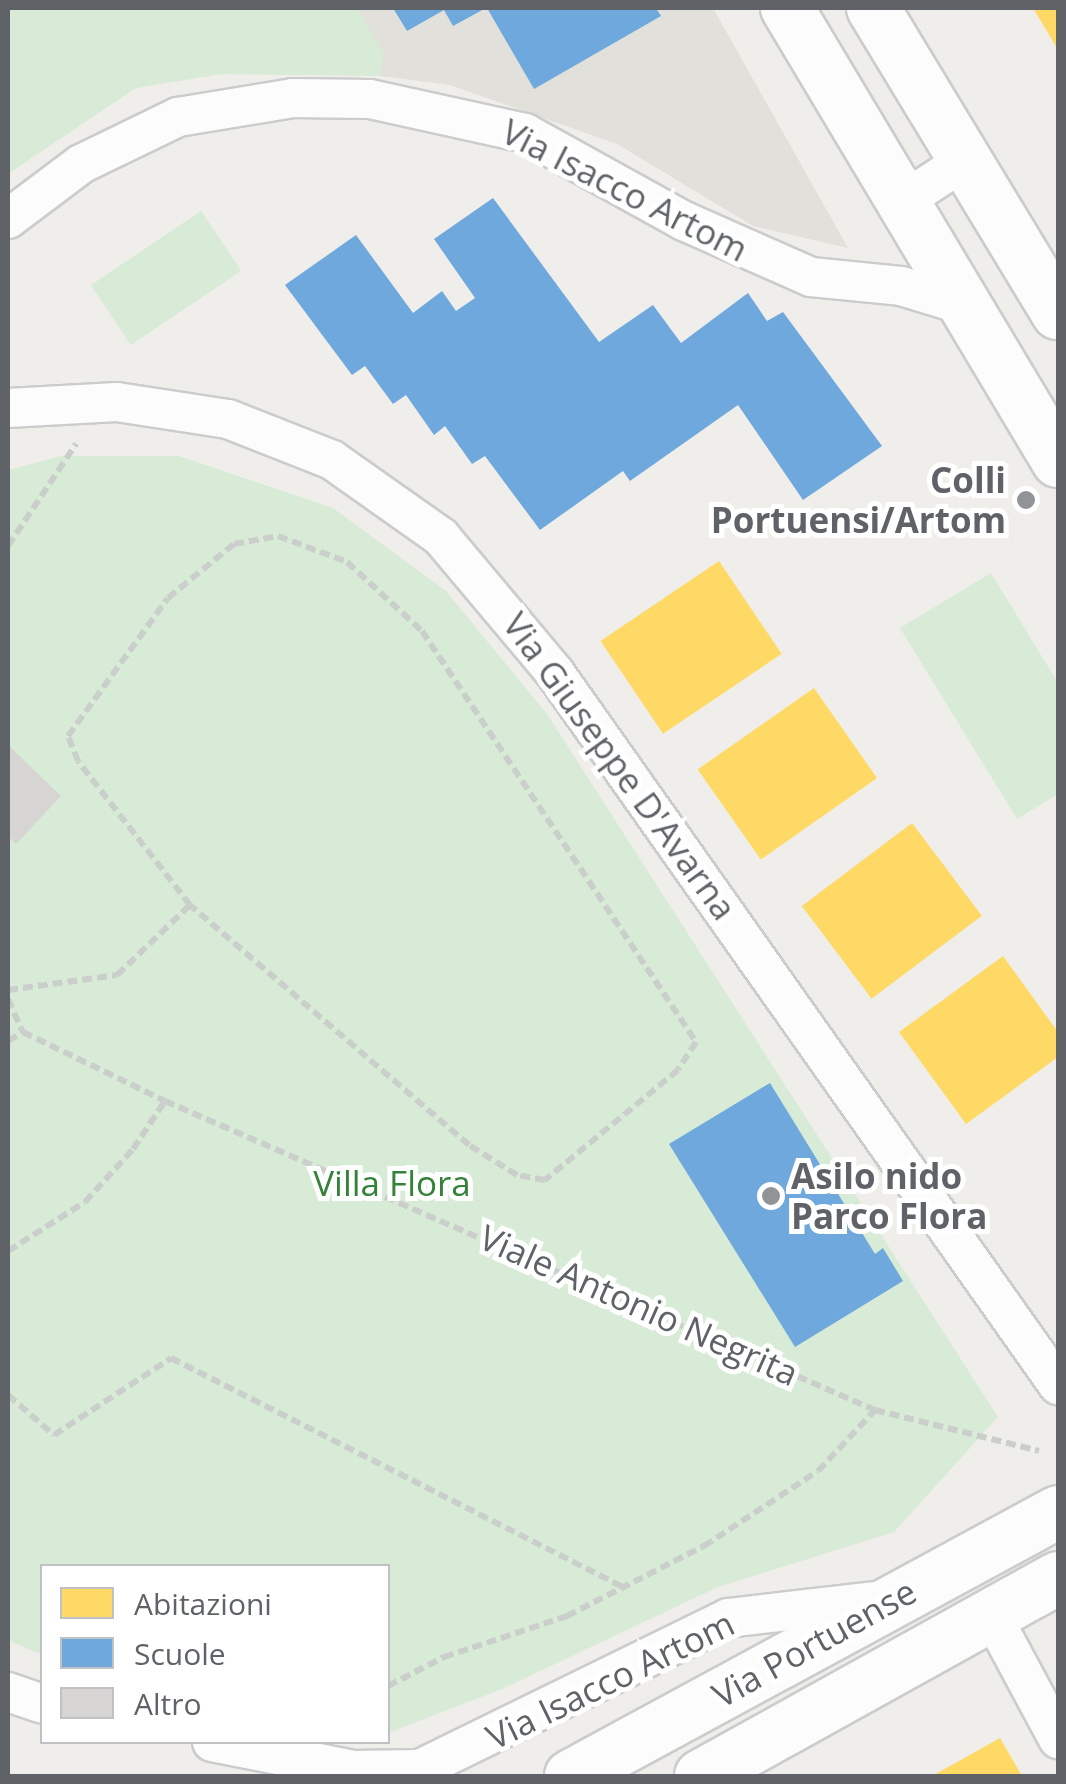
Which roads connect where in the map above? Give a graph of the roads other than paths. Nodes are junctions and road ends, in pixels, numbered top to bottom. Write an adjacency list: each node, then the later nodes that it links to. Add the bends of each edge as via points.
1 (787, 8): 4 (main road)
2 (873, 8): 3 (main road)
3 (966, 160): 4 (street); 7 (main road)
4 (903, 201): 6 (main road)
5 (8, 219): 6 (street, Via Isacco Artom, via 80,164 178,117 293,98 370,100 525,134 684,221 811,277 901,286)
6 (968, 306): 9 (main road)
7 (1058, 313)
8 (8, 408): 10 (street, Via Giuseppe D'Avarna, via 68,402 160,406 245,424 332,460 441,537 563,683)
9 (1058, 460)
10 (1058, 1385)
11 (1058, 1512): 13 (main road, Via Portuense)
12 (1058, 1578): 14 (main road, Via Portuense)
13 (895, 1598): 16 (street, Via Isacco Artom, via 728,1618 420,1769 353,1770); 17 (main road, Via Portuense)
14 (991, 1614): 15 (street); 18 (main road, Via Portuense)
15 (1058, 1740)
16 (222, 1744)
17 (571, 1776)
18 (701, 1776)

